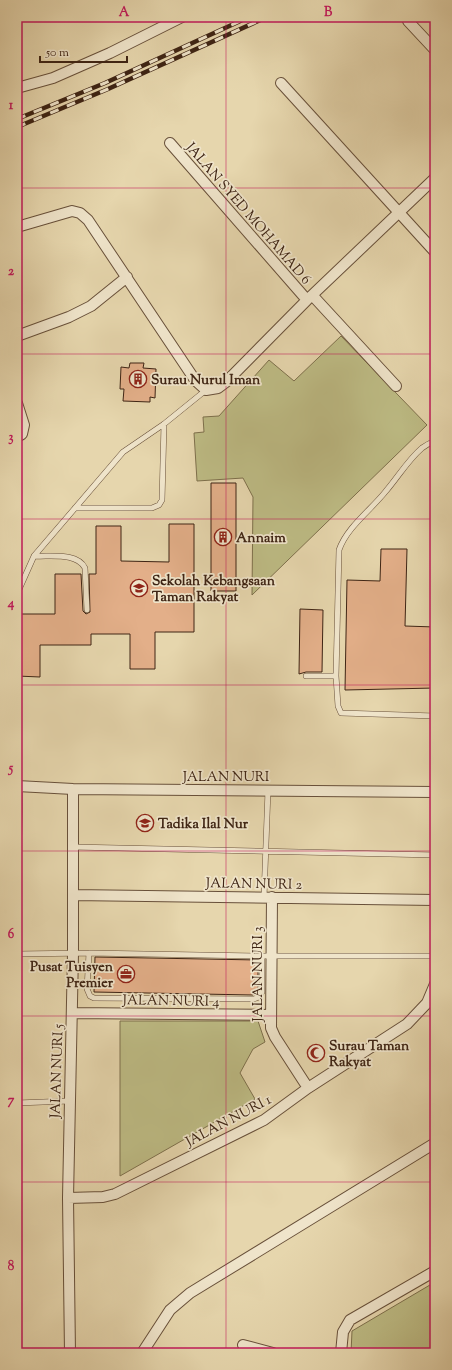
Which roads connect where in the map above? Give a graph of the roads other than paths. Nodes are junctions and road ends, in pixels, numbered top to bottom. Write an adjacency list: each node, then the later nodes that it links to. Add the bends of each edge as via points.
1 (182, 17): 5 (street, via 110,54 53,78)
2 (408, 21): 3 (street)
3 (435, 50)
4 (281, 83): 8 (street)
5 (17, 88)
6 (170, 143): 12 (street, JALAN SYED MOHAMAD 6)
7 (435, 178): 8 (street)
8 (399, 212): 10 (street); 12 (street)
9 (17, 227): 11 (street, via 62,213 80,212)
10 (435, 252)
11 (127, 277): 13 (street, via 91,306); 15 (street, via 195,380)
12 (310, 298): 14 (street, JALAN SYED MOHAMAD 6); 15 (street, via 222,385)
13 (17, 336)
14 (396, 386)
15 (206, 390): 17 (lane)
16 (17, 403): 18 (street, via 24,425 22,434)
17 (164, 424): 20 (lane, via 123,452); 20 (lane, via 162,500 159,505 152,508)
18 (17, 437)
19 (435, 441): 25 (lane, via 420,449 341,544)
20 (76, 508): 21 (lane)
21 (34, 556): 22 (lane); 23 (lane, via 71,557 82,562 86,568)
22 (17, 594)
23 (87, 610)
24 (306, 676): 25 (lane)
25 (336, 676): 26 (lane, via 338,706 341,713)
26 (435, 716)
27 (19, 786): 28 (street, JALAN NURI); 37 (lane)
28 (73, 789): 29 (street, JALAN NURI); 31 (street, JALAN NURI 5)
29 (268, 790): 30 (street, JALAN NURI); 32 (lane)
30 (435, 792)
31 (73, 847): 32 (lane); 34 (street, JALAN NURI 5)
32 (265, 852): 33 (lane); 35 (lane)
33 (435, 855)
34 (73, 895): 35 (street, JALAN NURI 2); 38 (street, JALAN NURI 5)
35 (268, 897): 36 (street, JALAN NURI 2); 41 (street, JALAN NURI 3)
36 (435, 900)
37 (17, 941)
38 (73, 952): 39 (lane); 40 (lane); 44 (street, JALAN NURI 5)
39 (89, 953): 41 (lane); 41 (lane, via 87,989 94,998 254,999 262,992)
40 (17, 954)
41 (267, 956): 42 (lane); 45 (street, JALAN NURI 3)
42 (435, 956)
43 (435, 984): 46 (street, JALAN NURI 1, via 427,1003 407,1024)
44 (72, 1012): 45 (street, JALAN NURI 4); 47 (street, JALAN NURI 5)
45 (270, 1015): 46 (street, JALAN NURI 3, via 275,1037)
46 (308, 1088): 50 (street, JALAN NURI 1, via 264,1120 115,1194 103,1198)
47 (69, 1101): 48 (lane); 50 (street, JALAN NURI 5)
48 (17, 1103)
49 (435, 1143): 54 (street, via 190,1293 170,1310)
50 (68, 1198): 53 (street, JALAN NURI 5)
51 (435, 1271): 56 (street, via 350,1320 343,1332)
52 (243, 1345): 55 (street)
53 (70, 1353)
54 (142, 1353)
55 (273, 1353)
56 (341, 1353)

